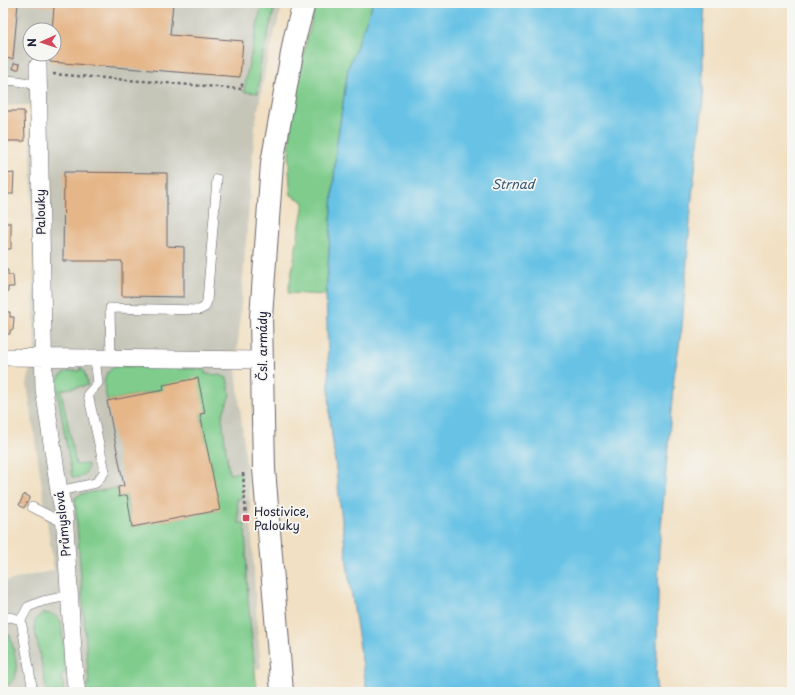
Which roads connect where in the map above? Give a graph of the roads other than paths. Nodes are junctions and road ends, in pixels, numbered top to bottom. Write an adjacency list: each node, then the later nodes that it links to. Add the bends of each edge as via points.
1 (304, 3): 8 (main road, Čsl. armády, via 295,37 272,163 261,316)
2 (38, 75): 3 (lane, via 18,81); 6 (street, Palouky)
3 (3, 80)
4 (217, 179): 7 (lane, via 208,301 205,307 199,310 110,308)
5 (3, 357): 6 (street)
6 (42, 357): 7 (street); 9 (street, Průmyslová, via 44,389)
7 (103, 358): 8 (street); 9 (lane, via 98,383 88,394 105,471 96,483)
8 (261, 360): 17 (main road, Čsl. armády, via 264,469)
9 (59, 491): 11 (street, Průmyslová)
10 (32, 507): 11 (lane)
11 (64, 523): 12 (street, Průmyslová)
12 (68, 596): 14 (lane, via 43,601 28,608); 16 (street, Průmyslová)
13 (3, 618): 14 (lane)
14 (21, 620): 15 (lane)
15 (33, 692)
16 (77, 692)
17 (282, 692)

